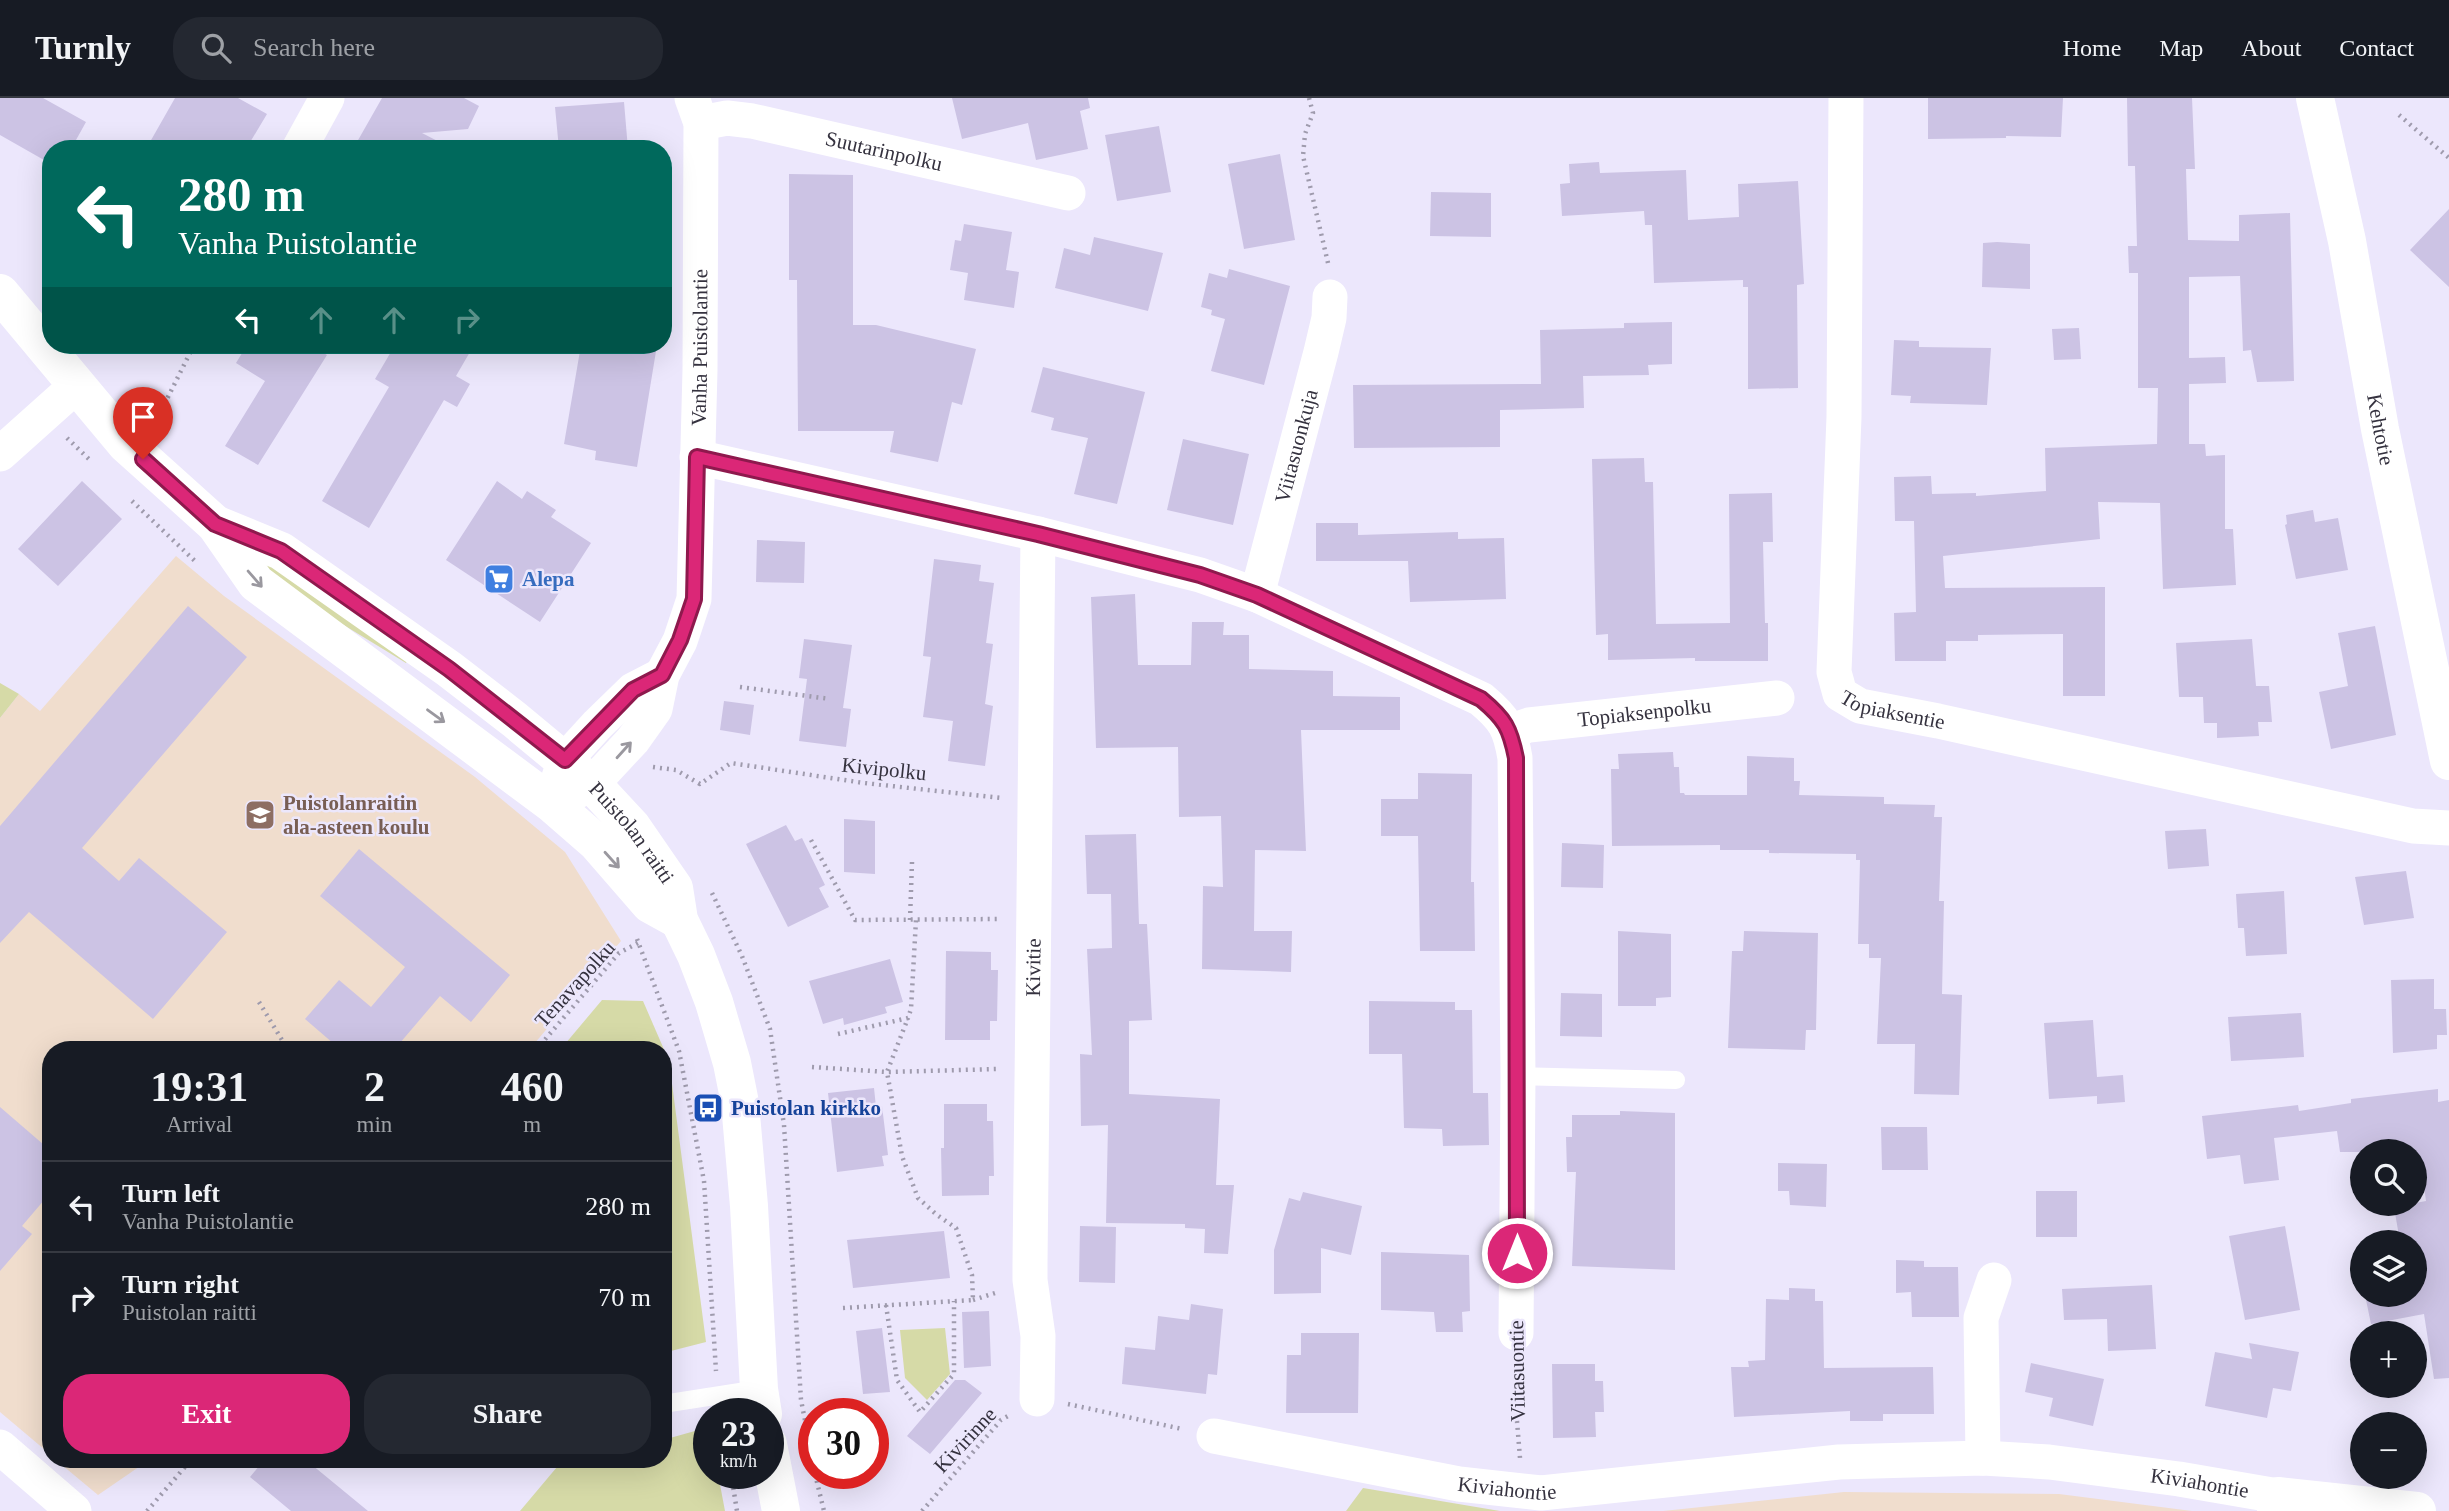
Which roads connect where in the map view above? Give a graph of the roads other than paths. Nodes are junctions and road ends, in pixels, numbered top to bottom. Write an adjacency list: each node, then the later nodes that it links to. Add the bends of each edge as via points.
1 (327, 98): 5 (street)
2 (1846, 98): 22 (street, Topiaksentie, via 1844,417 1834,672 1840,694 1860,706 2413,826)
3 (2315, 98): 19 (main road, Kehtotie)
4 (697, 110): 6 (street, Suutarinpolku); 13 (street, Vanha Puistolantie)
5 (304, 140)
6 (1068, 192)
7 (0, 293): 9 (main road, Puistolan raitti)
8 (1331, 297): 16 (street, Viitasuonkuja, via 1321,352)
9 (42, 344)
10 (50, 354): 11 (main road, Puistolan raitti)
11 (76, 386): 12 (street); 14 (main road, Puistolan raitti, via 127,444)
12 (0, 454)
13 (697, 457): 15 (street); 20 (street, Vanha Puistolantie, via 694,599 662,675 655,709 633,740)
14 (215, 524): 20 (main road, Puistolan raitti, via 281,551 449,669); 21 (main road, Puistolan raitti, one-way to 21, via 256,583)
15 (1038, 534): 16 (street, via 1200,575); 32 (street, Kivitie, via 1030,1280 1038,1336)
16 (1257, 595): 18 (street, via 1481,699)
17 (1777, 698): 18 (street, Topiaksenpolku, via 1529,725)
18 (1511, 731): 24 (street, Viitasuontie, via 1516,758)
19 (2449, 761)
20 (578, 772): 21 (street, Vanha Puistolantie); 23 (main road, Puistolan raitti, via 632,827 674,888)
21 (551, 803): 23 (main road, Puistolan raitti, one-way to 23, via 597,843 650,904)
22 (2449, 828)
23 (679, 920): 30 (main road, Puistolan raitti, via 714,1002 740,1103)
24 (1518, 1076): 25 (lane); 27 (street, Viitasuontie)
25 (1676, 1080)
26 (1994, 1280): 36 (street, via 1981,1318)
27 (1516, 1333)
28 (700, 1398): 29 (lane)
29 (740, 1398)
30 (761, 1398)
31 (693, 1399): 33 (lane)
32 (1037, 1399)
33 (672, 1403)
34 (1214, 1436): 36 (street, Kiviahontie, via 1459,1484 1541,1493 1839,1462)
35 (0, 1447): 39 (street)
36 (1983, 1458): 38 (street, Kiviahontie, via 2049,1461 2179,1479)
37 (777, 1489): 40 (main road)
38 (2277, 1504): 41 (main road, Kiviahontie)
39 (74, 1511)
40 (781, 1511)
41 (2417, 1511)

